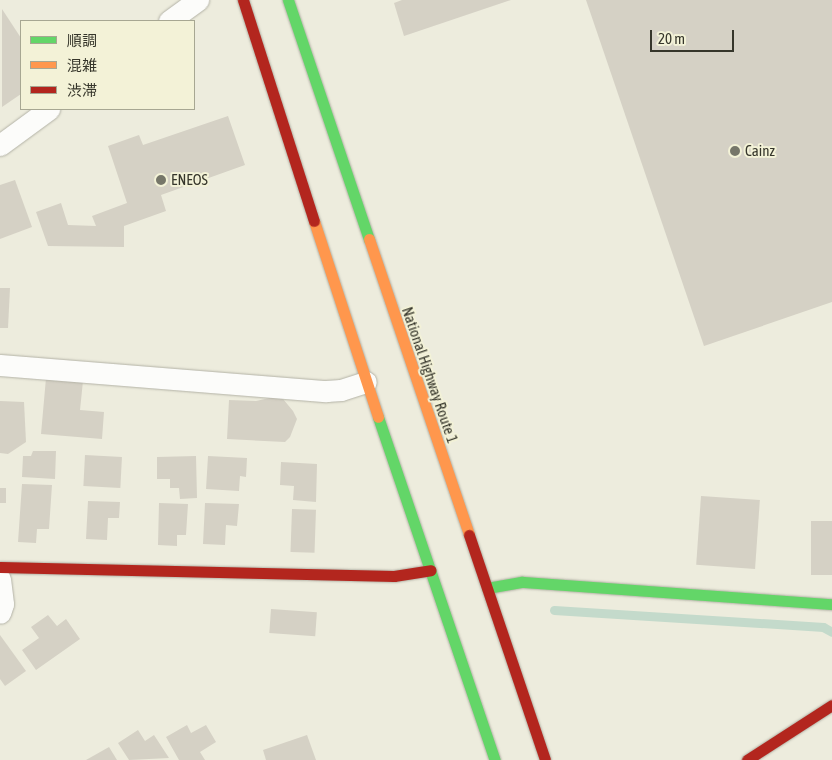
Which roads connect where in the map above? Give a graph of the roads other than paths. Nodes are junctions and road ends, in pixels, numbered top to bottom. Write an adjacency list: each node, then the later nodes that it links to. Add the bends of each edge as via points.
1 (198, 0): 4 (street)
2 (243, 0): 8 (main road)
3 (288, 0): 12 (main road, National Highway Route 1)
4 (170, 20)
5 (48, 110): 6 (street)
6 (0, 145)
7 (0, 365): 8 (street, via 326,391)
8 (366, 382): 10 (main road)
9 (0, 567): 10 (main road, via 394,576)
10 (431, 570): 16 (main road)
11 (0, 579): 14 (street, via 3,604)
12 (487, 588): 13 (main road, via 522,582); 17 (main road, National Highway Route 1)
13 (832, 604)
14 (0, 613)
15 (832, 705): 18 (main road)
16 (495, 760)
17 (545, 760)
18 (747, 760)

